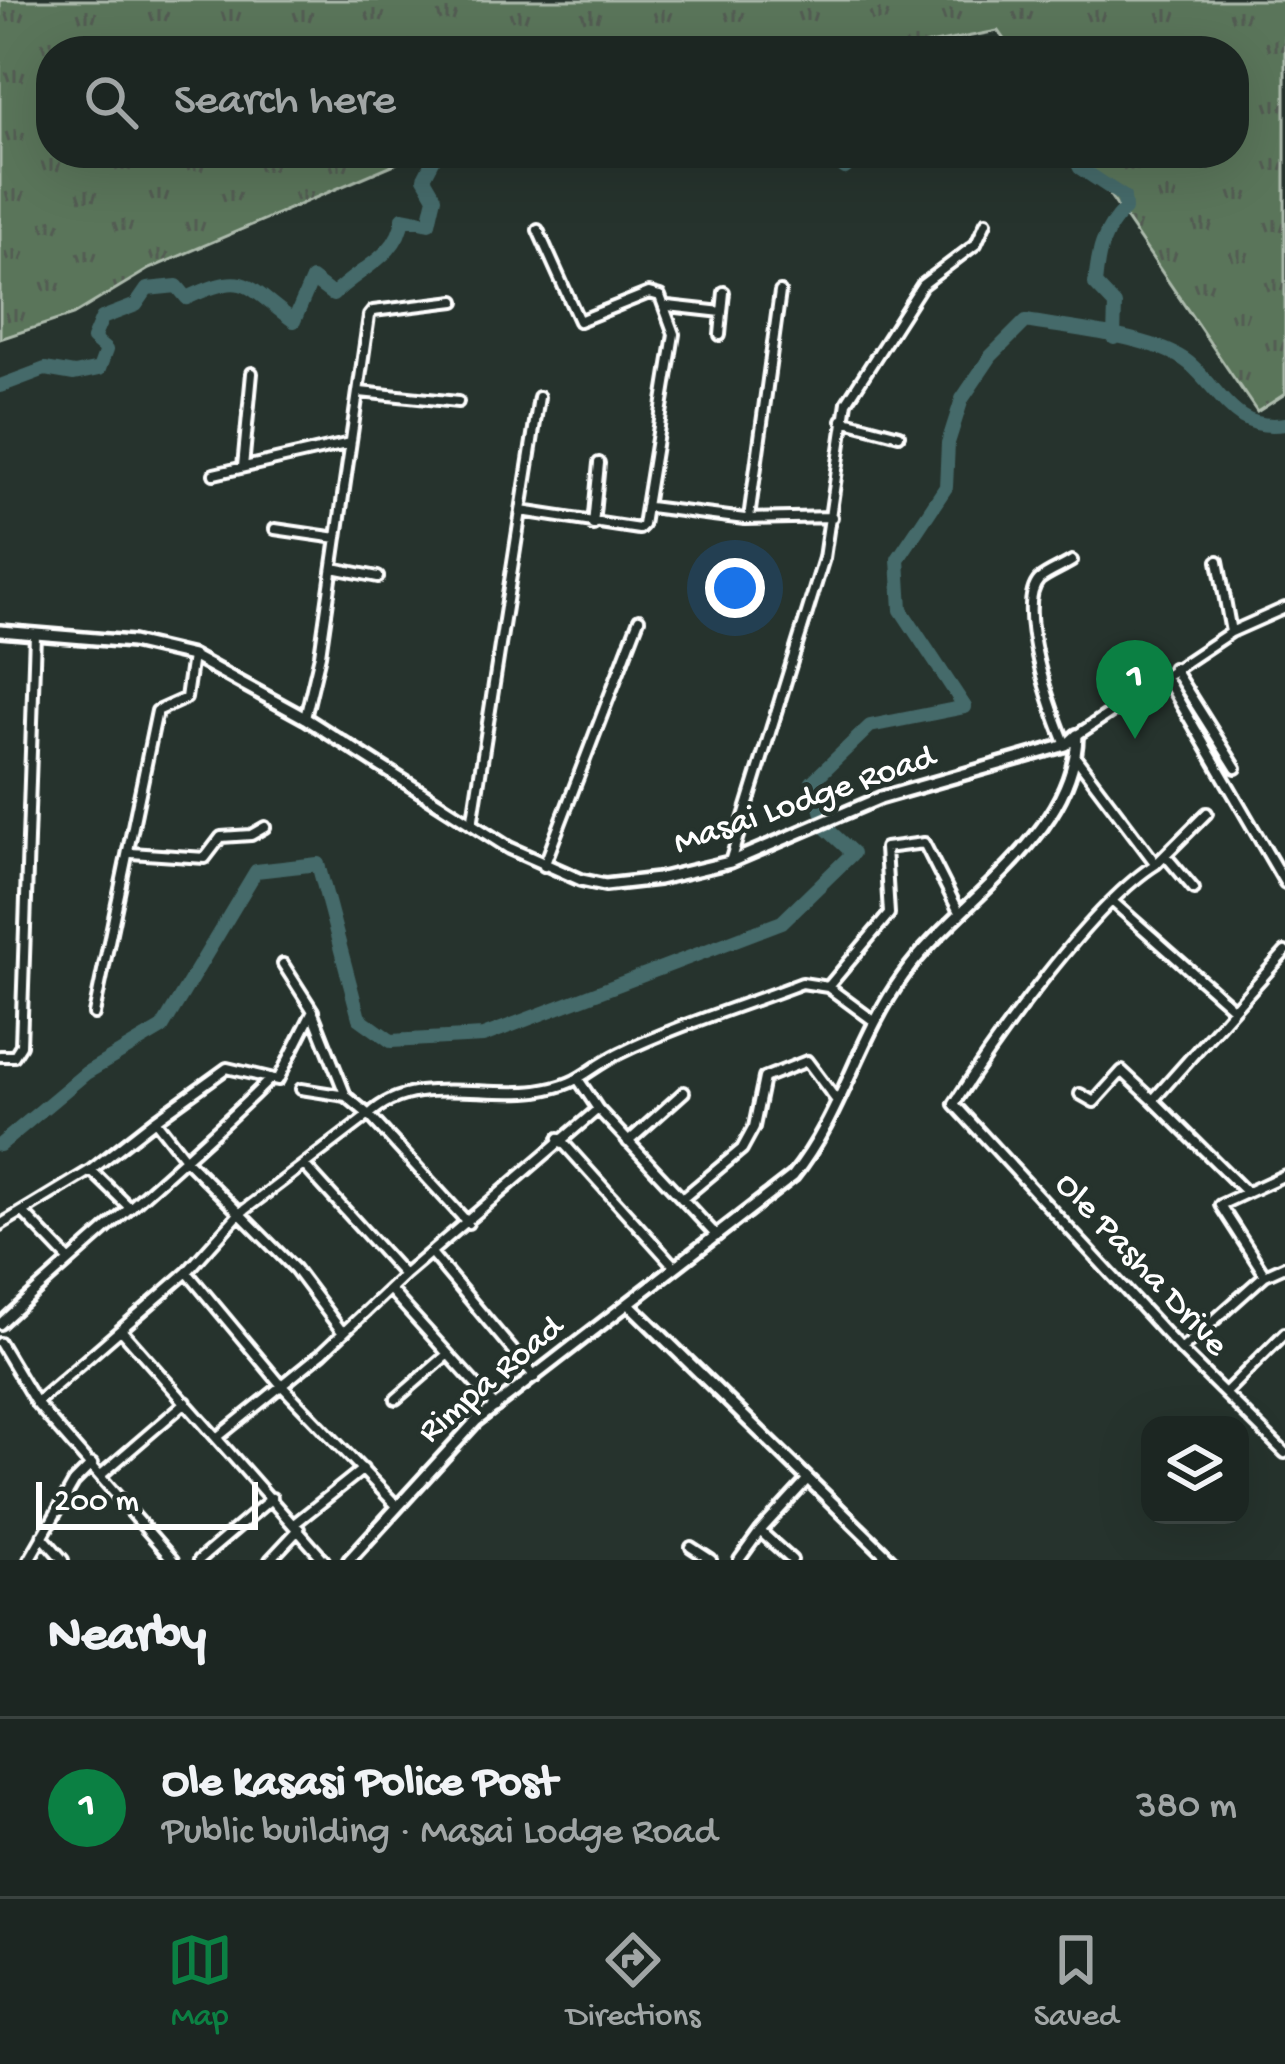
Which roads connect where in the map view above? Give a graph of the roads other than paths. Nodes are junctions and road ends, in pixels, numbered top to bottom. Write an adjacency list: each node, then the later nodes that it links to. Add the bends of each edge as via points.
1 (986, 222): 13 (street, via 976,244 922,285)
2 (538, 230): 6 (street, via 579,321 649,293)
3 (724, 292): 7 (street)
4 (780, 292): 22 (street)
5 (454, 301): 10 (street, via 373,311)
6 (667, 306): 7 (street); 19 (street, via 674,334)
7 (722, 312): 8 (street)
8 (720, 335)
9 (252, 373): 17 (street)
10 (360, 392): 12 (street); 15 (street)
11 (538, 397): 20 (street)
12 (458, 402)
13 (842, 420): 14 (street); 21 (street)
14 (899, 435)
15 (350, 443): 17 (street); 25 (street)
16 (599, 463): 23 (street)
17 (243, 467): 18 (street)
18 (214, 474)
19 (649, 507): 22 (street); 23 (street, via 639,529)
20 (521, 511): 23 (street); 45 (street)
21 (832, 517): 22 (street); 48 (street)
22 (749, 518)
23 (593, 525)
24 (275, 529): 25 (street)
25 (337, 538): 28 (street)
26 (1072, 561): 40 (street, via 1038,581 1032,597 1046,699)
27 (1218, 561): 33 (street)
28 (332, 568): 29 (street); 38 (street)
29 (379, 577)
30 (1285, 608): 33 (street, Masai Lodge Road)
31 (639, 619): 50 (street)
32 (0, 632): 34 (street, Masai Lodge Road)
33 (1231, 632): 36 (street, Masai Lodge Road)
34 (35, 634): 35 (street, Masai Lodge Road); 62 (street, via 21,1045)
35 (192, 656): 38 (street, Masai Lodge Road); 46 (street, via 186,698 157,711)
36 (1173, 668): 37 (street, Masai Lodge Road); 42 (street)
37 (1164, 675): 39 (street, Masai Lodge Road); 51 (street)
38 (305, 718): 45 (street, Masai Lodge Road)
39 (1077, 735): 40 (street, Masai Lodge Road); 41 (street)
40 (1066, 745): 48 (street, Masai Lodge Road, via 880,798)
41 (1076, 758): 49 (street); 54 (street, Rimpa Road, via 1030,839)
42 (1236, 768)
43 (1207, 812): 47 (street)
44 (265, 826): 46 (street, via 218,839 205,858)
45 (471, 826): 50 (street, Masai Lodge Road)
46 (131, 854): 60 (street)
47 (1166, 855): 49 (street); 52 (street)
48 (730, 862): 50 (street, Masai Lodge Road, via 627,884)
49 (1156, 864): 53 (street)
50 (544, 867)
51 (1285, 883)
52 (1194, 889)
53 (1113, 902): 58 (street); 102 (street, Ole Pasha Drive, via 1001,1032 954,1104)
54 (959, 912): 57 (street, via 924,843 885,848 889,914); 61 (street, Rimpa Road)
55 (1285, 952): 58 (street)
56 (283, 964): 59 (street)
57 (828, 986): 61 (street); 64 (street, via 802,983 616,1054)
58 (1234, 1010): 69 (street)
59 (313, 1011): 63 (street, via 278,1080); 68 (street)
60 (94, 1014)
61 (874, 1021): 70 (street, Rimpa Road)
62 (0, 1056)
63 (268, 1081): 73 (street, via 227,1068); 76 (street)
64 (580, 1082): 71 (street); 72 (street, via 485,1095 418,1090 387,1097)
65 (301, 1089): 68 (street)
66 (685, 1092): 75 (street)
67 (1080, 1094): 69 (street, via 1094,1102 1122,1071)
68 (346, 1096): 72 (street)
69 (1153, 1100): 80 (street)
70 (837, 1101): 81 (street, via 807,1061 764,1078 742,1149); 87 (street, Rimpa Road, via 793,1176)
71 (598, 1109): 74 (street); 75 (street)
72 (368, 1115): 77 (street); 85 (street)
73 (155, 1120): 76 (street); 78 (street)
74 (559, 1138): 85 (street); 91 (street)
75 (628, 1142): 81 (street)
76 (187, 1161): 82 (street); 84 (street)
77 (304, 1166): 84 (street); 93 (street)
78 (91, 1170): 82 (street); 83 (street)
79 (1285, 1175): 80 (street)
80 (1246, 1192): 94 (street, via 1221,1210)
81 (682, 1199): 87 (street)
82 (128, 1206): 89 (street)
83 (23, 1212): 86 (street); 89 (street)
84 (239, 1214): 92 (street); 99 (street)
85 (469, 1223): 88 (street)
86 (0, 1225)
87 (717, 1237): 91 (street, Rimpa Road)
88 (430, 1253): 93 (street); 104 (street)
89 (69, 1260): 97 (street)
90 (1285, 1266): 94 (street)
91 (675, 1267): 96 (street, Rimpa Road)
92 (187, 1272): 98 (street); 105 (street)
93 (404, 1275): 95 (street)
94 (1265, 1275): 102 (street)
95 (392, 1292): 99 (street); 103 (street)
96 (629, 1304): 104 (street, Rimpa Road); 116 (street)
97 (0, 1324)
98 (122, 1331): 108 (street); 109 (street)
99 (343, 1333): 105 (street)
100 (1285, 1334): 106 (street)
101 (0, 1342): 109 (street)
102 (1180, 1350): 106 (street, Ole Pasha Drive)
103 (448, 1354): 107 (street); 110 (street)
104 (536, 1377): 110 (street, Rimpa Road)
105 (282, 1386): 111 (street); 114 (street)
106 (1225, 1393): 112 (street, Ole Pasha Drive)
107 (396, 1399)
108 (186, 1402): 111 (street); 115 (street)
109 (36, 1403): 113 (street)
110 (496, 1407): 118 (street, Rimpa Road)
111 (219, 1436): 117 (street)
112 (1285, 1454)
113 (92, 1464): 115 (street); 121 (street)
114 (363, 1469): 118 (street); 119 (street)
115 (101, 1475): 125 (street)
116 (806, 1481): 120 (street); 133 (street)
117 (272, 1498): 119 (street); 126 (street)
118 (397, 1506): 129 (street, Rimpa Road)
119 (297, 1526): 127 (street); 128 (street)
120 (760, 1531): 131 (street); 132 (street)
121 (42, 1536): 123 (street); 124 (street)
122 (691, 1547): 130 (street)
123 (29, 1560)
124 (63, 1560)
125 (173, 1560)
126 (200, 1560)
127 (270, 1560)
128 (324, 1560)
129 (349, 1560)
130 (711, 1560)
131 (739, 1560)
132 (792, 1560)
133 (892, 1560)

